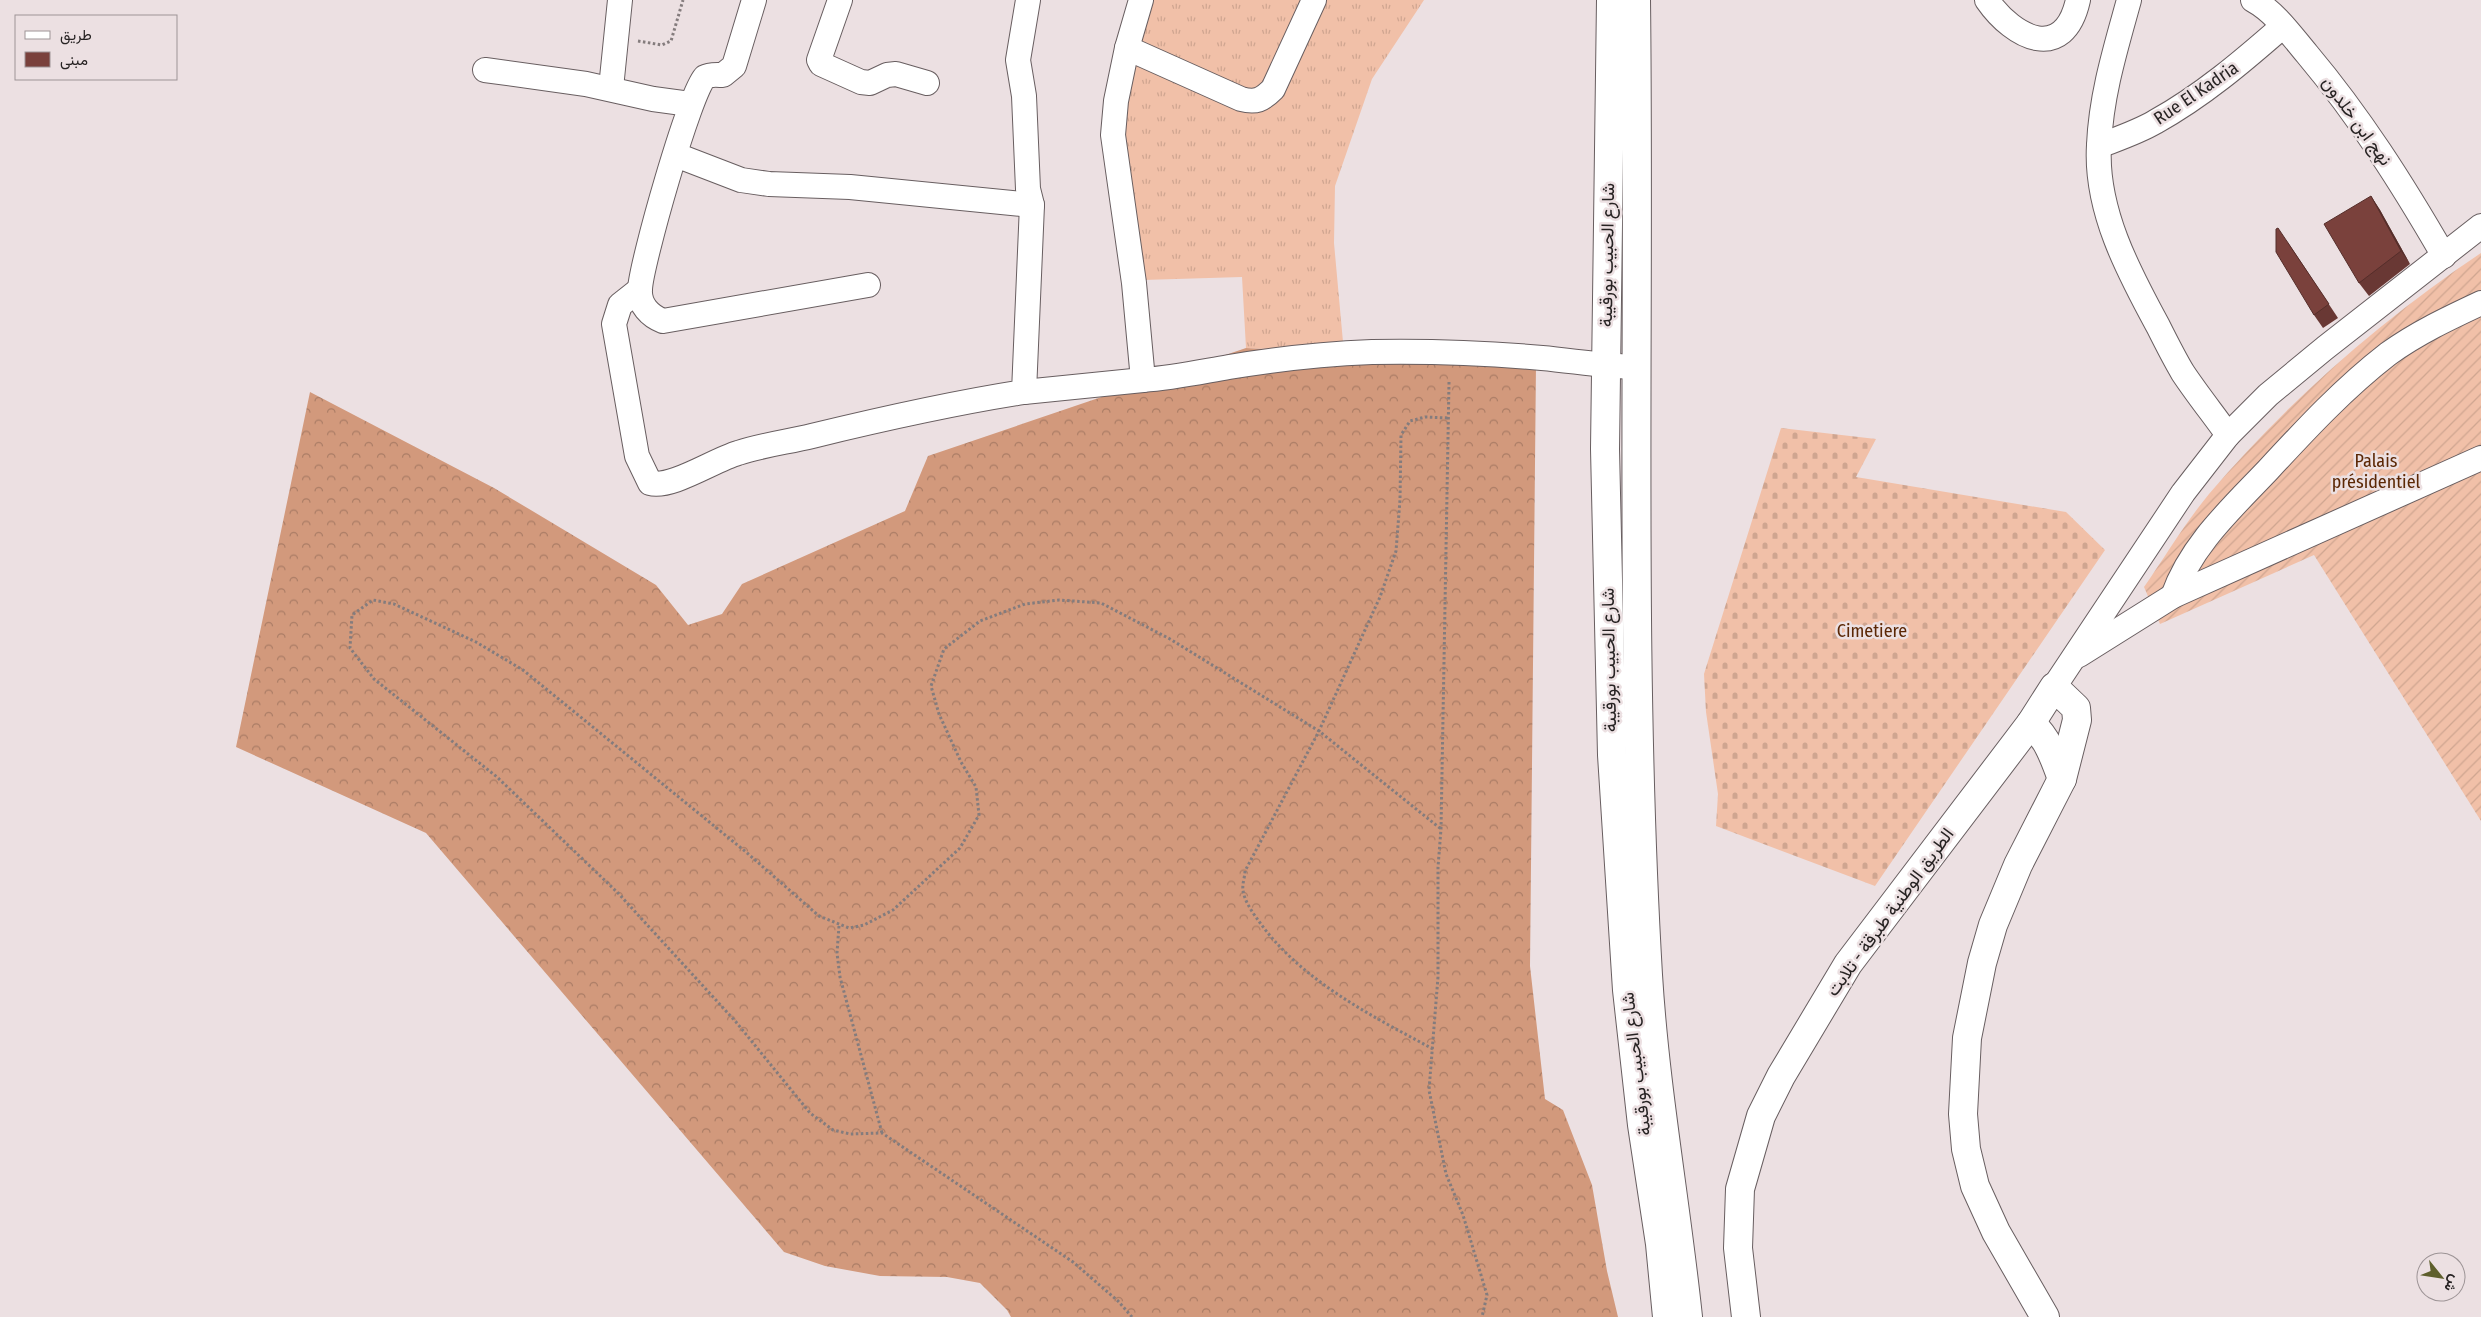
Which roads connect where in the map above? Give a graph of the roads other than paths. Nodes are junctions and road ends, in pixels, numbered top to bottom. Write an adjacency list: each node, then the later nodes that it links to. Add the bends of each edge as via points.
1 (620, 0): 17 (street)
2 (754, 0): 18 (street, via 734,66 723,75 704,78)
3 (840, 0): 16 (street, via 821,64 861,82 870,83 896,74)
4 (1028, 0): 21 (street, via 1018,60 1024,96 1028,188)
5 (1142, 0): 14 (street)
6 (1314, 0): 14 (street, via 1273,89 1263,99 1253,102)
7 (1611, 0): 27 (main road, شارع الحبيب بورقيبة)
8 (1636, 0): 28 (main road, شارع الحبيب بورقيبة)
9 (1987, 0): 10 (street, via 1998,16 2014,29 2042,40 2066,29)
10 (2078, 0)
11 (2129, 0): 19 (street, via 2111,65)
12 (2253, 0): 13 (street, نهج ابن خلدون)
13 (2283, 26): 19 (street, Rue El Kadria, via 2220,80 2177,109 2154,123); 23 (street, نهج ابن خلدون, via 2332,84 2379,148)
14 (1127, 48): 29 (street, via 1113,135 1134,283)
15 (486, 70): 17 (street)
16 (927, 83)
17 (611, 88): 18 (street)
18 (690, 104): 20 (street)
19 (2099, 146): 31 (street, via 2100,182 2115,236 2135,284 2183,373)
20 (676, 154): 21 (street, via 741,180); 25 (street, via 653,228)
21 (1032, 205): 30 (street)
22 (2481, 226): 23 (street)
23 (2444, 256): 31 (street, via 2268,395)
24 (868, 285): 25 (street, via 663,322 651,316)
25 (639, 290): 30 (street, via 620,305 614,324 637,456 650,483 656,485 672,483 711,462 762,446 882,418)
26 (2481, 302): 33 (street, via 2426,330 2389,354 2350,386 2218,522 2180,576)
27 (1606, 366): 28 (street); 29 (street, via 1544,358 1372,352 1302,357); 38 (main road, شارع الحبيب بورقيبة, via 1612,756 1627,990)
28 (1636, 367): 39 (main road, شارع الحبيب بورقيبة, via 1639,736 1648,976)
29 (1143, 380): 30 (street)
30 (1024, 392)
31 (2228, 434): 34 (street, via 2183,493)
32 (2481, 458): 33 (street)
33 (2173, 596): 34 (street)
34 (2073, 658): 35 (street)
35 (2054, 687): 36 (main road, الطريق الوطنية طبرقة - تلابت); 37 (main road, via 2076,708 2077,720)
36 (2031, 723): 37 (main road, via 2051,746); 40 (main road, الطريق الوطنية طبرقة - تلابت, via 1848,964 1781,1076 1761,1116 1740,1189 1738,1248)
37 (2062, 779): 41 (main road, via 2018,865 1993,925 1972,1009 1964,1061 1966,1149 1975,1186 1996,1232)
38 (1667, 1317)
39 (1688, 1317)
40 (1746, 1317)
41 (2045, 1317)

